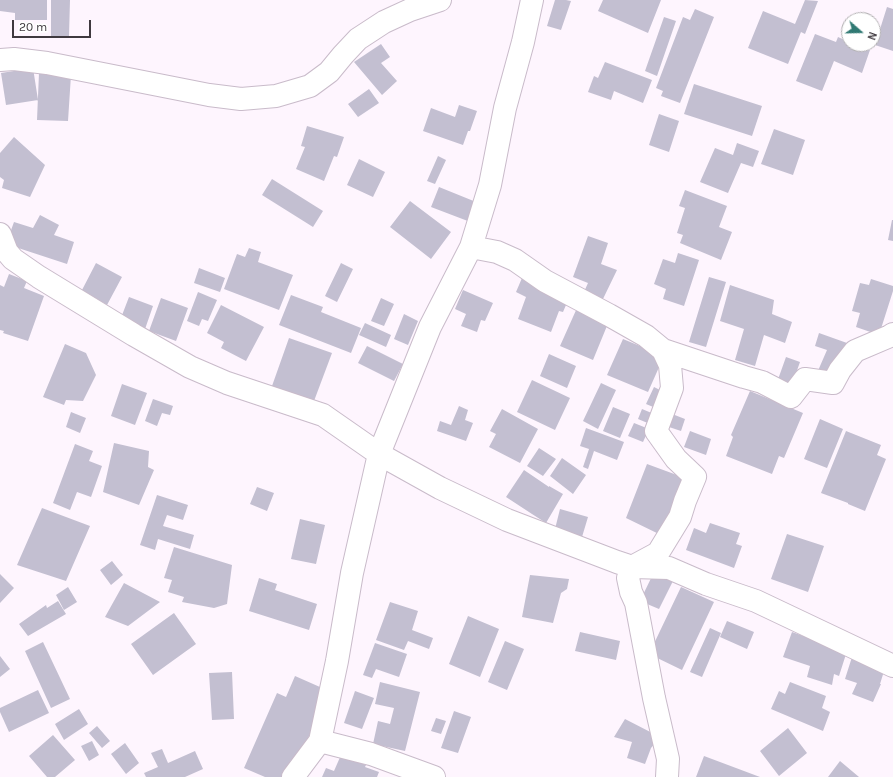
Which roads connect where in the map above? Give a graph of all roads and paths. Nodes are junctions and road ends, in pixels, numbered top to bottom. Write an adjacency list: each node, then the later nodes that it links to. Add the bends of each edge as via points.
1 (440, 0): 3 (street, via 384,22 358,39 329,72 310,86 276,96 241,99 209,95 47,63)
2 (532, 0): 5 (street, via 505,108 490,185)
3 (0, 60)
4 (0, 234): 8 (street, via 7,252 13,259 134,335 190,367 227,383 323,415)
5 (471, 247): 7 (street, via 497,252 515,260 545,281 646,336); 8 (street, via 430,327)
6 (893, 334): 7 (street, via 855,352 833,383 805,379 791,397 762,382)
7 (664, 350): 9 (street, via 670,365 672,388 656,431 676,459 695,478 680,517 658,552)
8 (380, 454): 9 (street, via 440,488 507,520); 11 (street, via 352,573)
9 (632, 567): 10 (street, via 669,568 756,601); 14 (street, via 628,578 636,603 668,759)
10 (893, 666)
11 (320, 741): 12 (street); 13 (street, via 371,754)
12 (293, 777)
13 (434, 777)
14 (667, 777)

